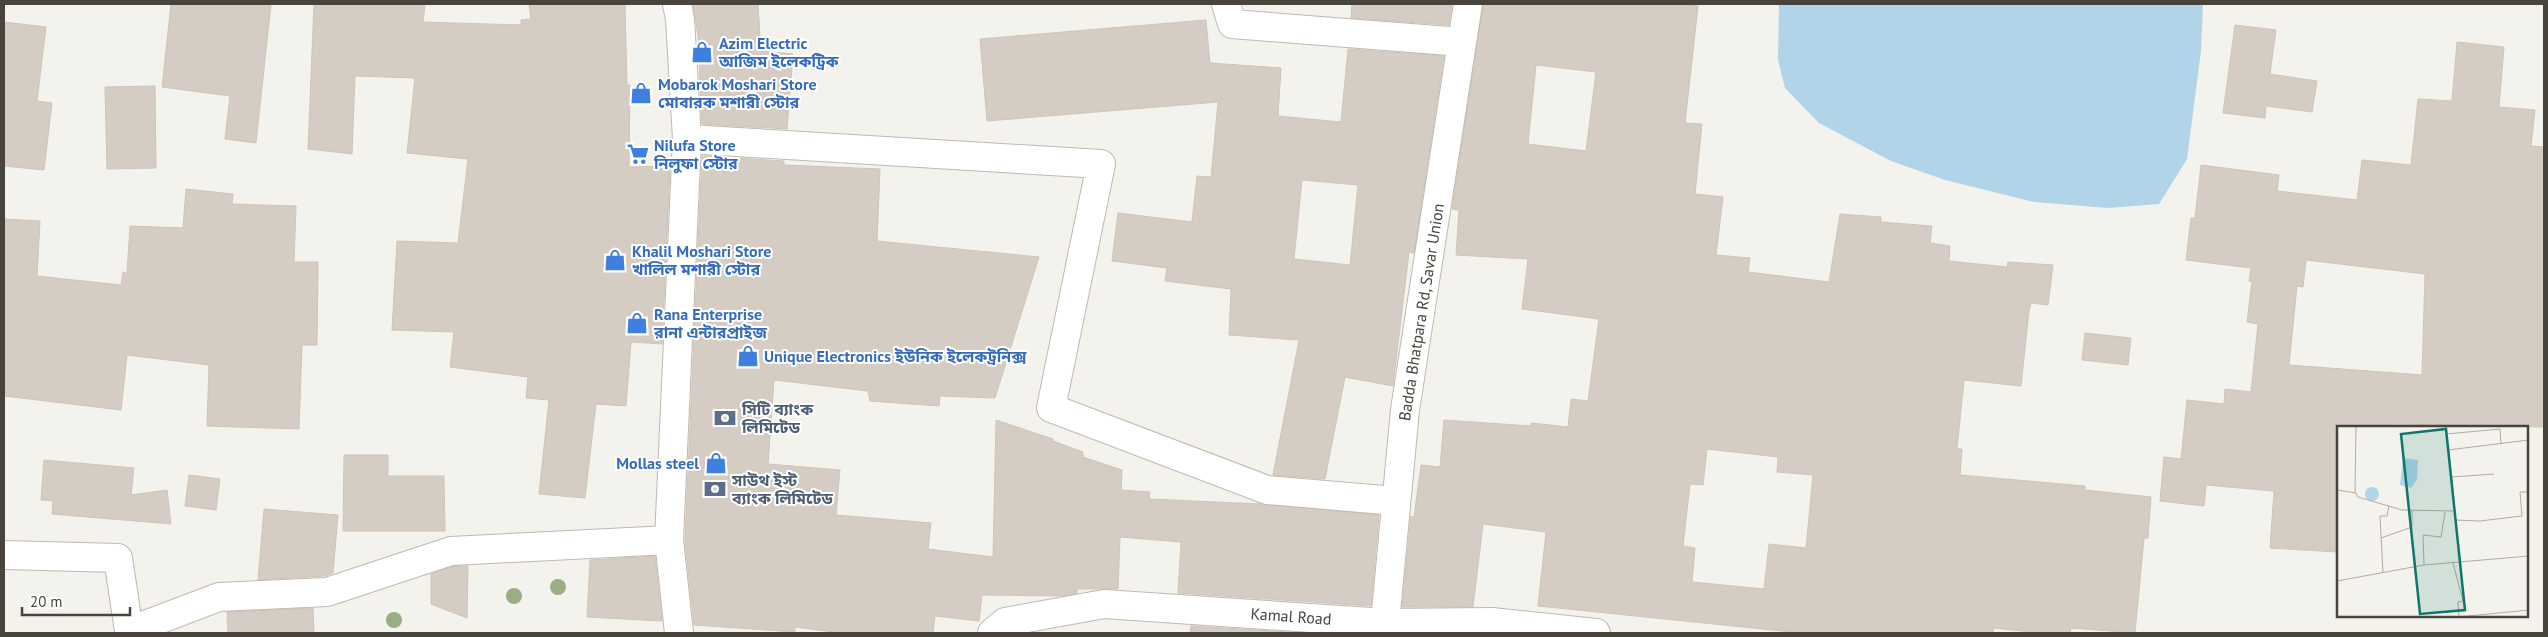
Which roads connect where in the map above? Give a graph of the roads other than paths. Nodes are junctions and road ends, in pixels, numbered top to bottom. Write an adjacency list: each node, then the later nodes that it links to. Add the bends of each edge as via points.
1 (677, 4): 5 (street)
2 (1226, 4): 4 (street, via 1232,24)
3 (1468, 4): 4 (street, Badda Bhatpara Rd, Savar Union)
4 (1462, 42): 6 (street, Badda Bhatpara Rd, Savar Union, via 1405,410)
5 (687, 138): 6 (street, via 1101,164 1051,408 1267,490); 7 (street)
6 (1396, 501): 9 (street, Badda Bhatpara Rd, Savar Union)
7 (669, 540): 8 (street, via 451,551 327,592 219,597 128,631 118,558); 11 (street)
8 (4, 554)
9 (1385, 622): 10 (street, Kamal Road); 13 (street, Kamal Road, via 1492,622)
10 (1260, 624): 12 (street, Kamal Road, via 1104,604 1005,622)
11 (680, 633)
12 (992, 633)
13 (1596, 633)

